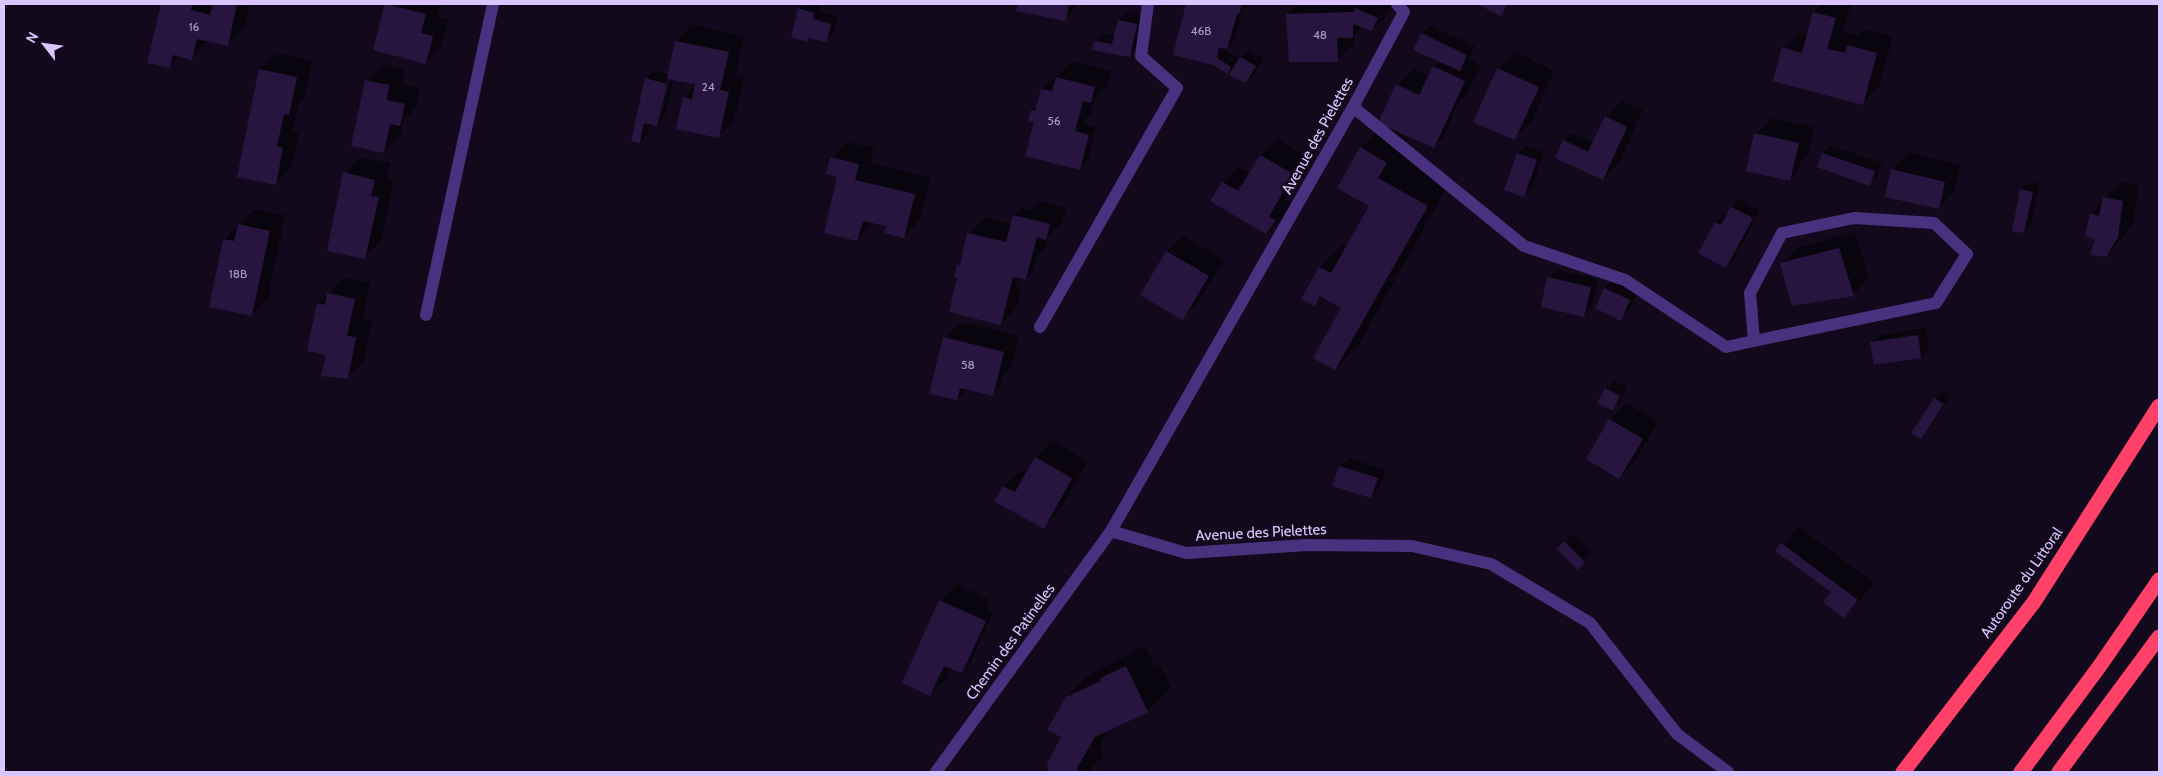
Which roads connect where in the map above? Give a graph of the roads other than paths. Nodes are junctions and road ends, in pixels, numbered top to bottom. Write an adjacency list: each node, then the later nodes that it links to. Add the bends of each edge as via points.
1 (493, 4): 5 (street)
2 (1148, 4): 6 (street, via 1141,56 1177,88)
3 (1396, 4): 4 (street, Avenue des Pielettes, via 1404,12)
4 (1353, 107): 7 (street, via 1524,246 1625,280 1726,346); 9 (street, Avenue des Pielettes)
5 (426, 315)
6 (1040, 327)
7 (1754, 341): 7 (street, via 1936,303 1967,254 1934,223 1854,218 1782,234 1750,293)
8 (2159, 406): 14 (highway, Autoroute du Littoral, via 2034,602)
9 (1111, 531): 12 (street, Chemin des Patinelles); 13 (street, Avenue des Pielettes, via 1186,553 1307,545 1412,546 1491,564 1590,623 1677,734)
10 (2159, 580): 15 (highway)
11 (2159, 637): 16 (highway)
12 (936, 772)
13 (1728, 772)
14 (1903, 772)
15 (2021, 772)
16 (2059, 772)

